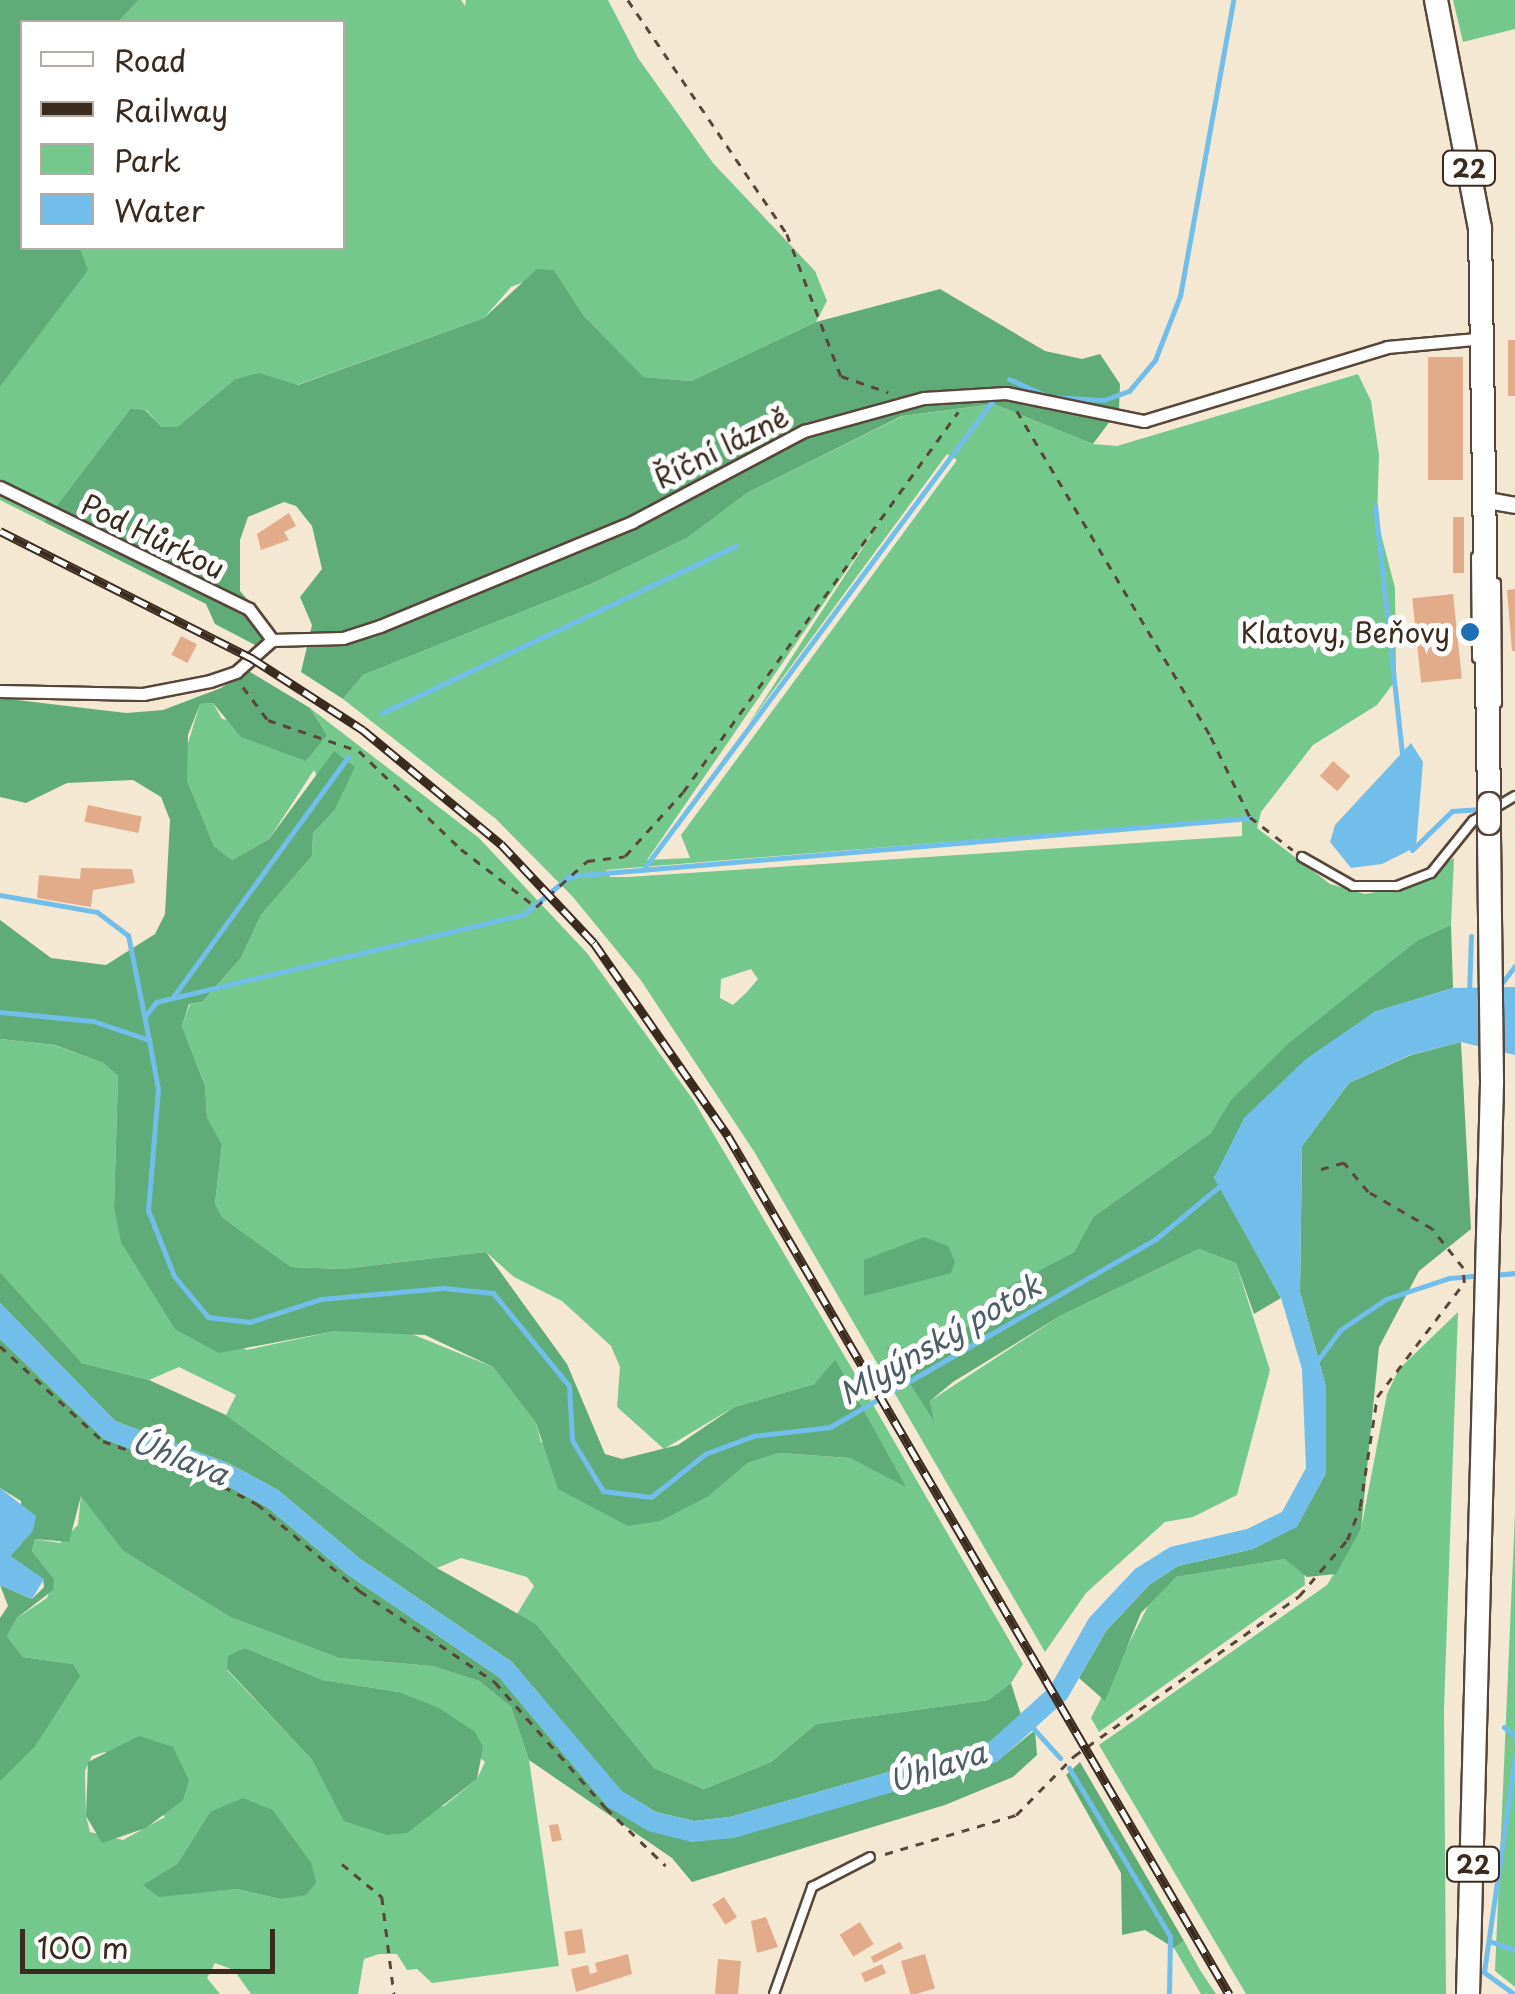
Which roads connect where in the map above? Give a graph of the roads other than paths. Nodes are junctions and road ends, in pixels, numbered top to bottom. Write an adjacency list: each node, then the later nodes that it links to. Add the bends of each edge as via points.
1 (1436, 0): 2 (main road, 22, via 1480,228)
2 (1485, 338): 5 (main road, 22); 6 (street, Říční lázně, via 1387,347 1144,421 1006,393 924,398 804,431 632,522 380,626 342,638)
3 (0, 487): 6 (street, Pod Hůrkou, via 248,609)
4 (1515, 505): 5 (street)
5 (1487, 510): 12 (main road, 22, via 1492,1081)
6 (272, 640): 7 (street, via 236,672 143,694)
7 (0, 691)
8 (1515, 796): 9 (lane, via 1472,821 1431,872 1397,886 1353,886)
9 (1302, 857)
10 (870, 1857): 11 (lane, via 812,1887)
11 (774, 1994)
12 (1468, 1994)

